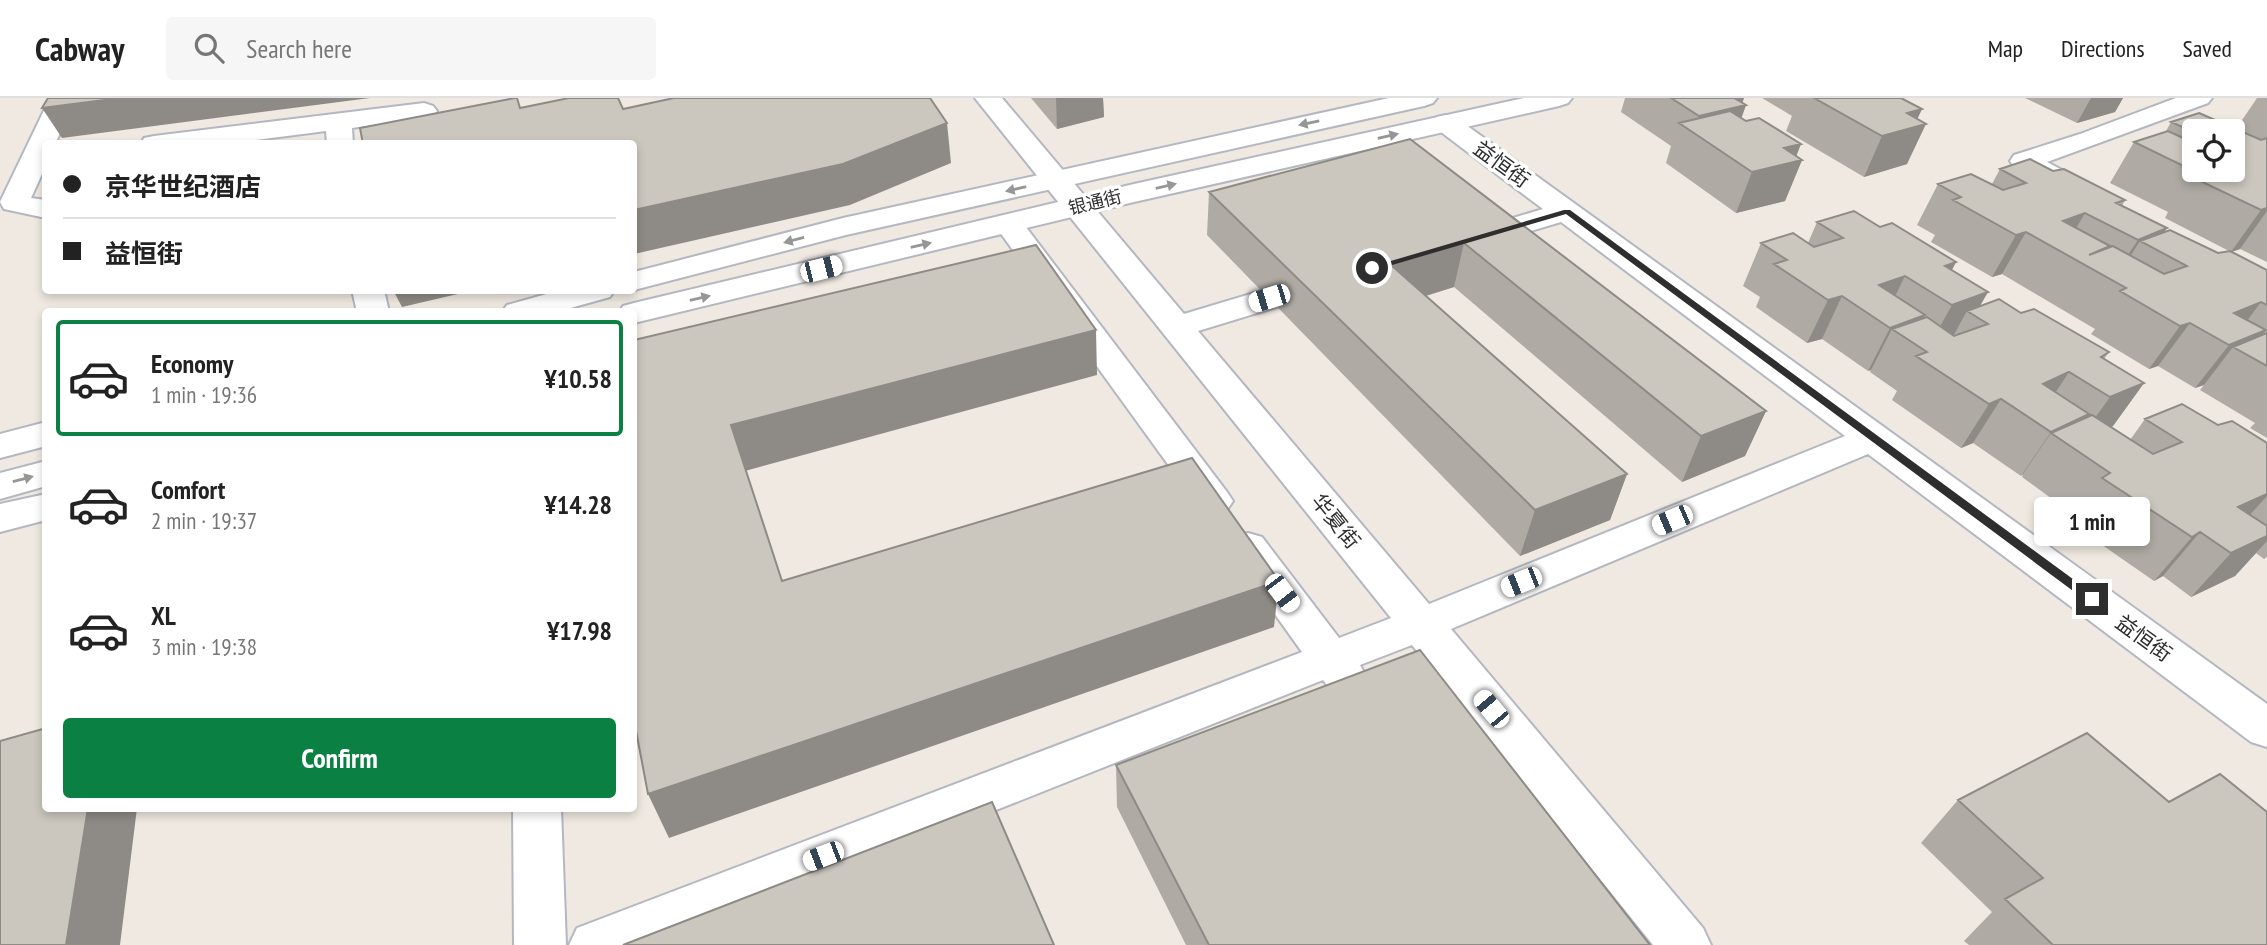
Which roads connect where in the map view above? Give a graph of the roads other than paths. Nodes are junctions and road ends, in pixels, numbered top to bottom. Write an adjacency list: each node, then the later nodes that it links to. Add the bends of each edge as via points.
1 (63, 98): 8 (street)
2 (988, 98): 11 (street, 华夏街)
3 (1559, 98): 5 (street, 银通街)
4 (2199, 98): 12 (street, via 2024,162)
5 (1435, 111): 11 (street, 银通街); 14 (street, 益恒街)
6 (428, 114): 7 (street)
7 (339, 133): 9 (street)
8 (47, 140)
9 (221, 140)
10 (40, 157): 13 (street, via 14,203)
11 (1068, 193): 15 (street, 银通街); 18 (street, one-way to 18, via 843,227); 22 (street, 华夏街)
12 (2085, 194)
13 (42, 208)
14 (1567, 211): 16 (street); 24 (street, 益恒街)
15 (1009, 224): 21 (street, 银通街, one-way to 15); 31 (street)
16 (1448, 246)
17 (1346, 276): 22 (street)
18 (637, 280)
19 (585, 294): 20 (street)
20 (535, 308)
21 (637, 312)
22 (1176, 327): 30 (street, 华夏街)
23 (42, 435): 25 (street)
24 (1873, 438): 30 (street); 33 (street, 益恒街)
25 (3, 445)
26 (42, 474): 27 (street, one-way to 26)
27 (0, 486)
28 (42, 508): 29 (street)
29 (0, 518)
30 (1421, 624): 31 (street); 37 (street, 华夏街)
31 (1330, 659): 32 (street); 36 (street)
32 (1368, 709)
33 (2267, 729)
34 (537, 812): 35 (street)
35 (540, 945)
36 (595, 945)
37 (1685, 945)

